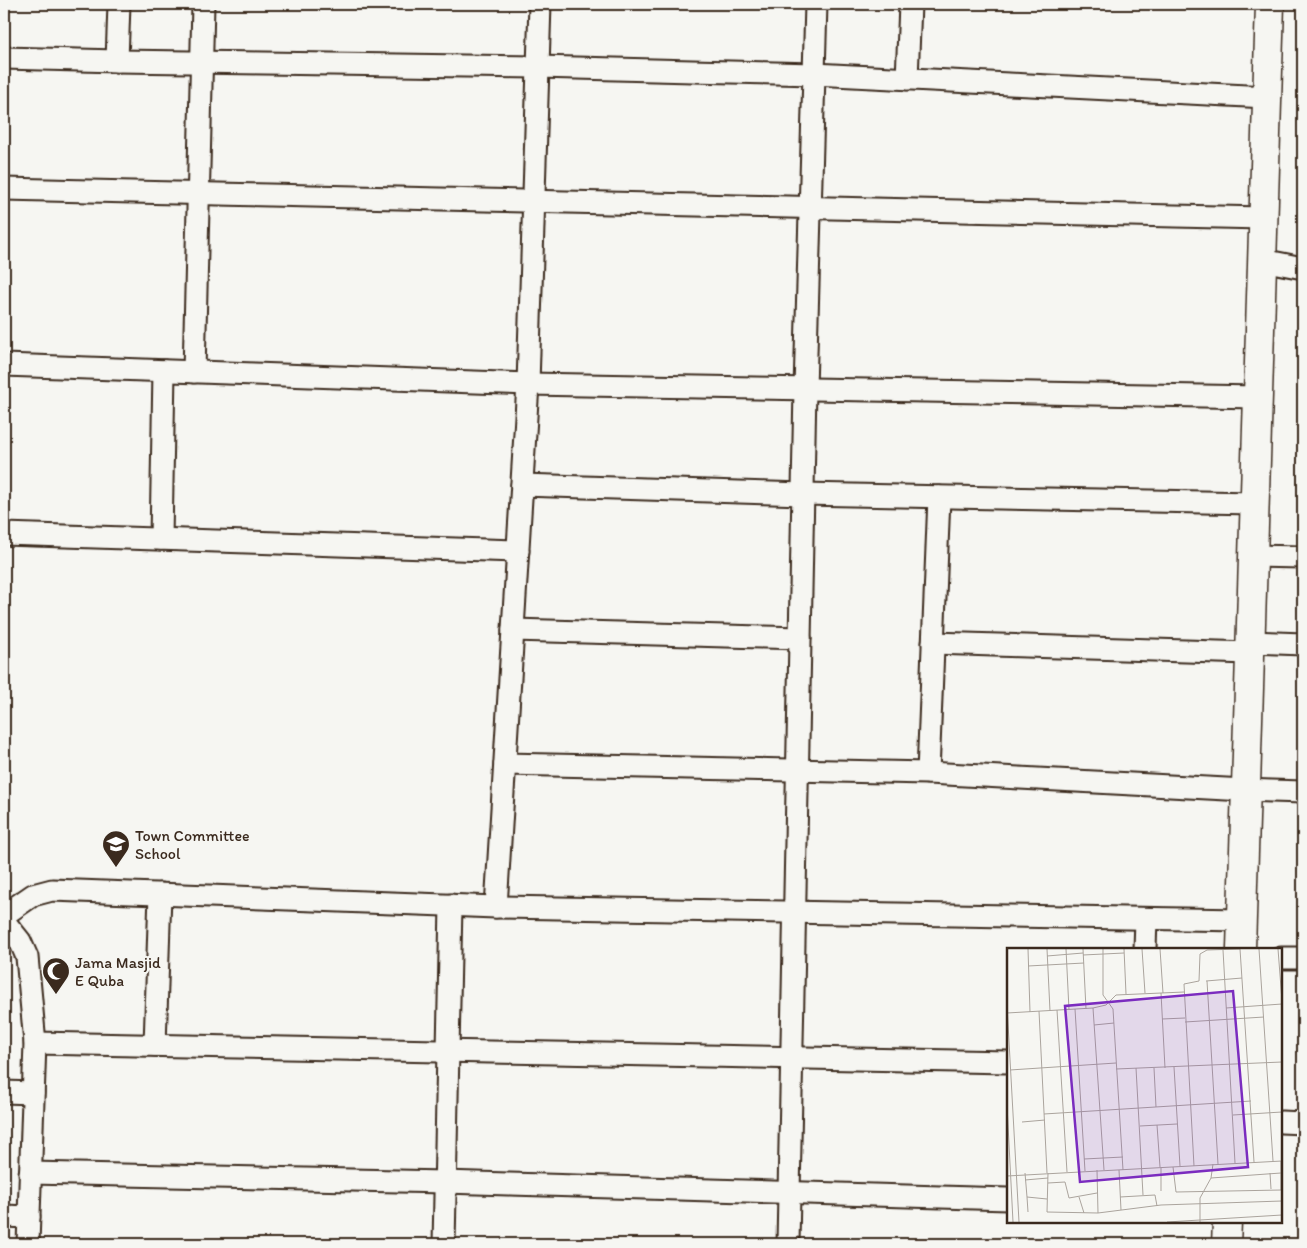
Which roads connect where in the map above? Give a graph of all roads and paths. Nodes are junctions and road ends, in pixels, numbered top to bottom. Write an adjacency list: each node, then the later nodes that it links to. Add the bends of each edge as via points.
1 (119, 4): 8 (street)
2 (203, 4): 9 (street)
3 (540, 4): 10 (street)
4 (816, 4): 11 (street)
5 (910, 4): 12 (street)
6 (1270, 4): 13 (street)
7 (4, 58): 8 (street)
8 (117, 61): 9 (street)
9 (201, 62): 10 (street); 15 (street)
10 (538, 67): 11 (street); 16 (street)
11 (814, 74): 12 (street); 17 (street)
12 (907, 79): 13 (street)
13 (1267, 97): 18 (street)
14 (4, 189): 15 (street)
15 (198, 194): 16 (street); 23 (street)
16 (534, 202): 17 (street); 24 (street)
17 (810, 208): 18 (street); 25 (street)
18 (1263, 218): 19 (street)
19 (1262, 260): 20 (street); 26 (street)
20 (1303, 268)
21 (4, 365): 22 (street)
22 (164, 370): 23 (street); 32 (street)
23 (194, 372): 24 (street)
24 (528, 384): 25 (street); 27 (street)
25 (805, 389): 26 (street); 28 (street)
26 (1258, 397): 30 (street)
27 (522, 485): 28 (street); 33 (street)
28 (803, 494): 29 (street); 37 (street)
29 (939, 497): 30 (street); 38 (street)
30 (1254, 503): 34 (street)
31 (4, 534): 32 (street)
32 (160, 539): 33 (street)
33 (518, 551): 36 (street)
34 (1253, 556): 35 (street); 40 (street)
35 (1303, 557)
36 (513, 630): 37 (street); 41 (street)
37 (800, 638): 42 (street)
38 (933, 643): 40 (street); 43 (street)
39 (1303, 644): 40 (street)
40 (1250, 648): 44 (street)
41 (505, 764): 42 (street); 48 (street)
42 (798, 770): 43 (street); 49 (street)
43 (928, 773): 44 (street)
44 (1245, 790): 45 (street); 52 (street)
45 (1303, 792)
46 (160, 894): 47 (street); 50 (street, via 52,890 33,895); 59 (street)
47 (451, 905): 48 (street); 60 (street)
48 (496, 907): 49 (street)
49 (795, 912): 51 (street); 61 (street)
50 (4, 915)
51 (1146, 918): 52 (street); 54 (street)
52 (1242, 920): 55 (street)
53 (4, 921): 58 (street, via 20,941 27,957)
54 (1145, 948)
55 (1241, 948)
56 (1282, 958): 57 (street)
57 (1303, 958)
58 (35, 1043): 59 (street); 64 (street)
59 (155, 1045): 60 (street)
60 (448, 1050): 61 (street); 68 (street)
61 (792, 1057): 62 (street); 69 (street)
62 (1007, 1062)
63 (4, 1092): 64 (street)
64 (33, 1093): 67 (street)
65 (1282, 1122): 66 (street)
66 (1303, 1124)
67 (30, 1173): 68 (street); 72 (street)
68 (445, 1182): 69 (street); 75 (street)
69 (790, 1192): 70 (street); 76 (street)
70 (1007, 1199)
71 (4, 1216): 72 (street)
72 (29, 1217): 74 (street)
73 (1227, 1223): 77 (street)
74 (28, 1244)
75 (444, 1244)
76 (788, 1244)
77 (1226, 1244)

